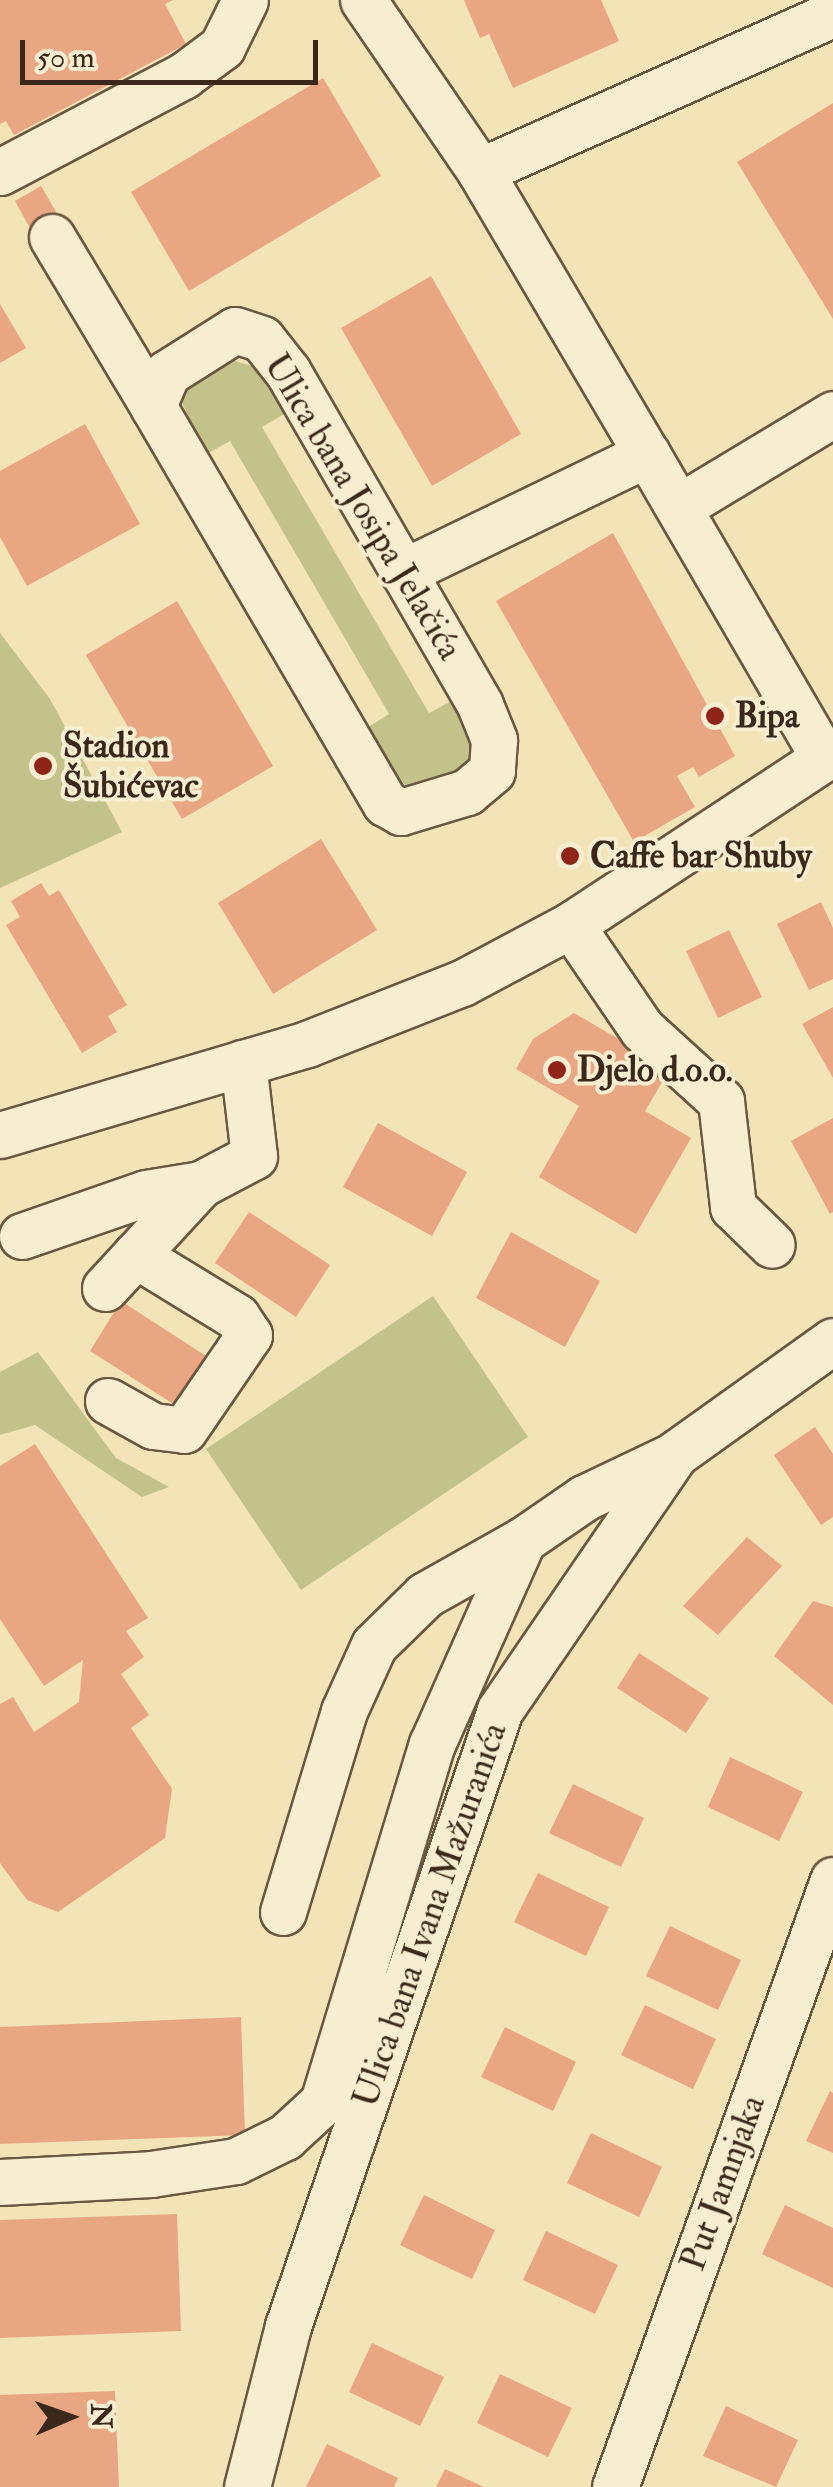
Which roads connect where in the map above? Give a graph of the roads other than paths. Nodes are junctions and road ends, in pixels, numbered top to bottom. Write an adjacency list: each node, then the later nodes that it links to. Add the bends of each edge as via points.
1 (245, 0): 4 (street, via 222,47 183,76)
2 (363, 0): 5 (street)
3 (833, 14): 5 (street)
4 (0, 172)
5 (480, 172): 9 (street)
6 (52, 238): 7 (street)
7 (152, 406): 11 (street, Ulica bana Josipa Jelačića, via 167,373 200,347 235,330 262,339); 11 (street, Ulica bana Josipa Jelačića, via 385,803 401,812 467,792 492,771 494,740)
8 (833, 414): 10 (street)
9 (647, 454): 10 (street); 11 (street)
10 (680, 507): 12 (street)
11 (404, 572)
12 (828, 755): 13 (street)
13 (571, 925): 14 (street, via 462,983); 18 (street, via 642,1030 722,1101 733,1207)
14 (243, 1063): 15 (street); 16 (street, via 254,1156)
15 (0, 1135)
16 (201, 1184): 17 (street, via 146,1193); 19 (street)
17 (22, 1236)
18 (772, 1246)
19 (136, 1255): 20 (street); 22 (street, via 237,1317 249,1335 184,1430 153,1426)
20 (105, 1288)
21 (833, 1341): 23 (street, Ulica bana Ivana Mažuranića)
22 (108, 1401)
23 (675, 1454): 24 (street, via 584,1498); 28 (street, Ulica bana Ivana Mažuranića, via 500,1710 288,2326)
24 (523, 1540): 26 (street, via 425,1594 374,1644 344,1710); 27 (street, via 432,1744 323,2102 285,2137 236,2160 150,2174)
25 (833, 1880): 29 (street, Put Jamnjaka)
26 (283, 1912)
27 (0, 2182)
28 (247, 2487)
29 (614, 2487)

